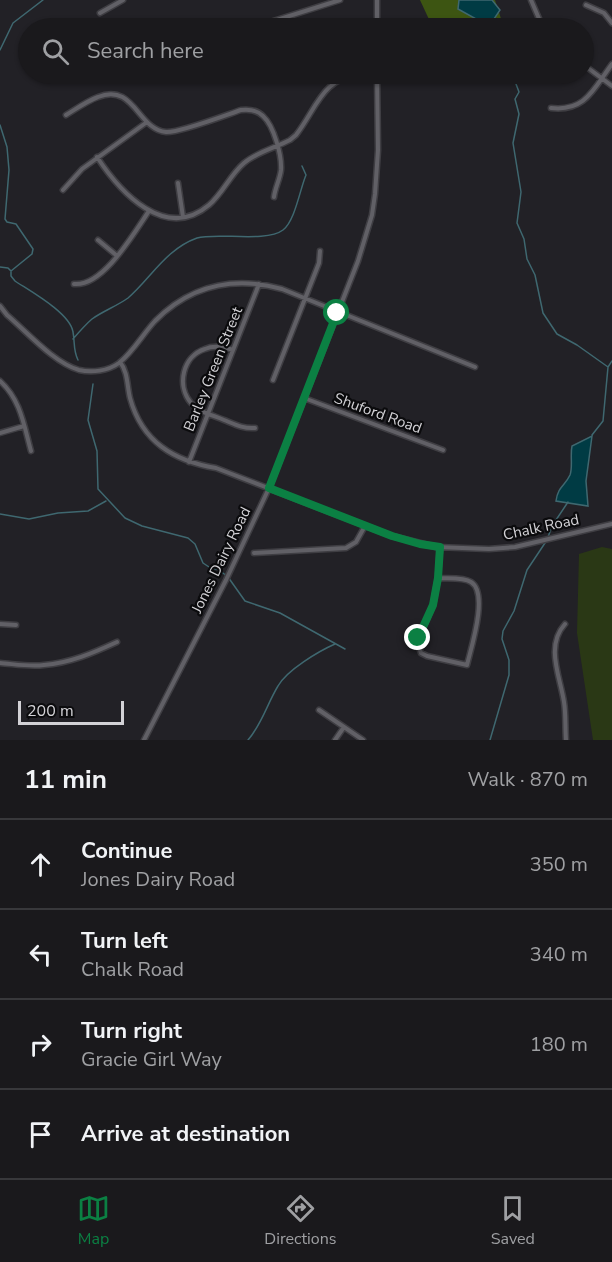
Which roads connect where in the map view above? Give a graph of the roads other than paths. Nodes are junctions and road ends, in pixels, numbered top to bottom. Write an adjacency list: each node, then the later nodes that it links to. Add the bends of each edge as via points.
1 (123, 0): 6 (street)
2 (340, 0): 7 (street)
3 (377, 0): 8 (street)
4 (531, 0): 9 (street)
5 (586, 5): 10 (street, via 604,13)
6 (100, 13)
7 (283, 18)
8 (377, 18)
9 (537, 18)
10 (612, 23)
11 (612, 64): 13 (street)
12 (594, 72): 13 (street)
13 (602, 78): 16 (street); 17 (street, via 579,105 563,110)
14 (334, 84): 20 (street, via 327,88 296,135)
15 (377, 84): 34 (street, Jones Dairy Road, via 372,215)
16 (612, 86)
17 (551, 108)
18 (66, 115): 19 (street, via 108,94 124,98)
19 (147, 122): 20 (street, via 158,130 172,132 241,110 253,110 264,117); 21 (street)
20 (278, 146): 24 (street, via 281,167); 26 (street, via 246,162 211,204)
21 (98, 157): 23 (street); 25 (street, via 119,188)
22 (178, 183): 26 (street)
23 (63, 190)
24 (274, 197)
25 (149, 211): 26 (street); 29 (street)
26 (183, 217)
27 (98, 240): 29 (street)
28 (320, 251): 32 (street, via 320,263)
29 (116, 255): 30 (street, via 98,277 83,285)
30 (74, 284)
31 (259, 284): 32 (street); 35 (street, Barley Green Street); 36 (street, via 222,284 189,297 155,322)
32 (305, 299): 34 (street); 38 (street)
33 (0, 306): 36 (street, via 67,365 98,371)
34 (337, 313): 37 (street); 40 (street, Jones Dairy Road)
35 (233, 350): 41 (street, Barley Green Street); 41 (street, via 206,348 185,368 183,384 187,396)
36 (120, 362): 47 (street, Chalk Road, via 142,426 165,450)
37 (475, 367)
38 (273, 380)
39 (0, 381): 42 (street, via 14,395)
40 (304, 398): 45 (street, Shuford Road); 48 (street, Jones Dairy Road)
41 (208, 414): 43 (street, via 246,429); 47 (street, Barley Green Street)
42 (24, 426): 44 (street); 46 (street)
43 (255, 428)
44 (0, 433)
45 (443, 450)
46 (31, 452)
47 (189, 462): 48 (street, Chalk Road)
48 (269, 488): 50 (street, Chalk Road); 61 (street, Jones Dairy Road)
49 (612, 524): 51 (street, Chalk Road, via 515,547)
50 (365, 526): 51 (street, Chalk Road, via 409,542); 52 (street, via 356,542 346,548)
51 (440, 547): 53 (street)
52 (254, 553)
53 (438, 578): 53 (street, via 469,580 476,587 479,609 467,665 427,656 418,647)
54 (0, 624): 56 (street)
55 (565, 624): 64 (street, via 558,634 554,654 564,702)
56 (16, 625)
57 (117, 642): 58 (street, via 65,662 41,666)
58 (0, 663)
59 (319, 710): 60 (street)
60 (344, 727): 62 (street); 63 (street)
61 (144, 740)
62 (335, 740)
63 (363, 740)
64 (566, 740)

